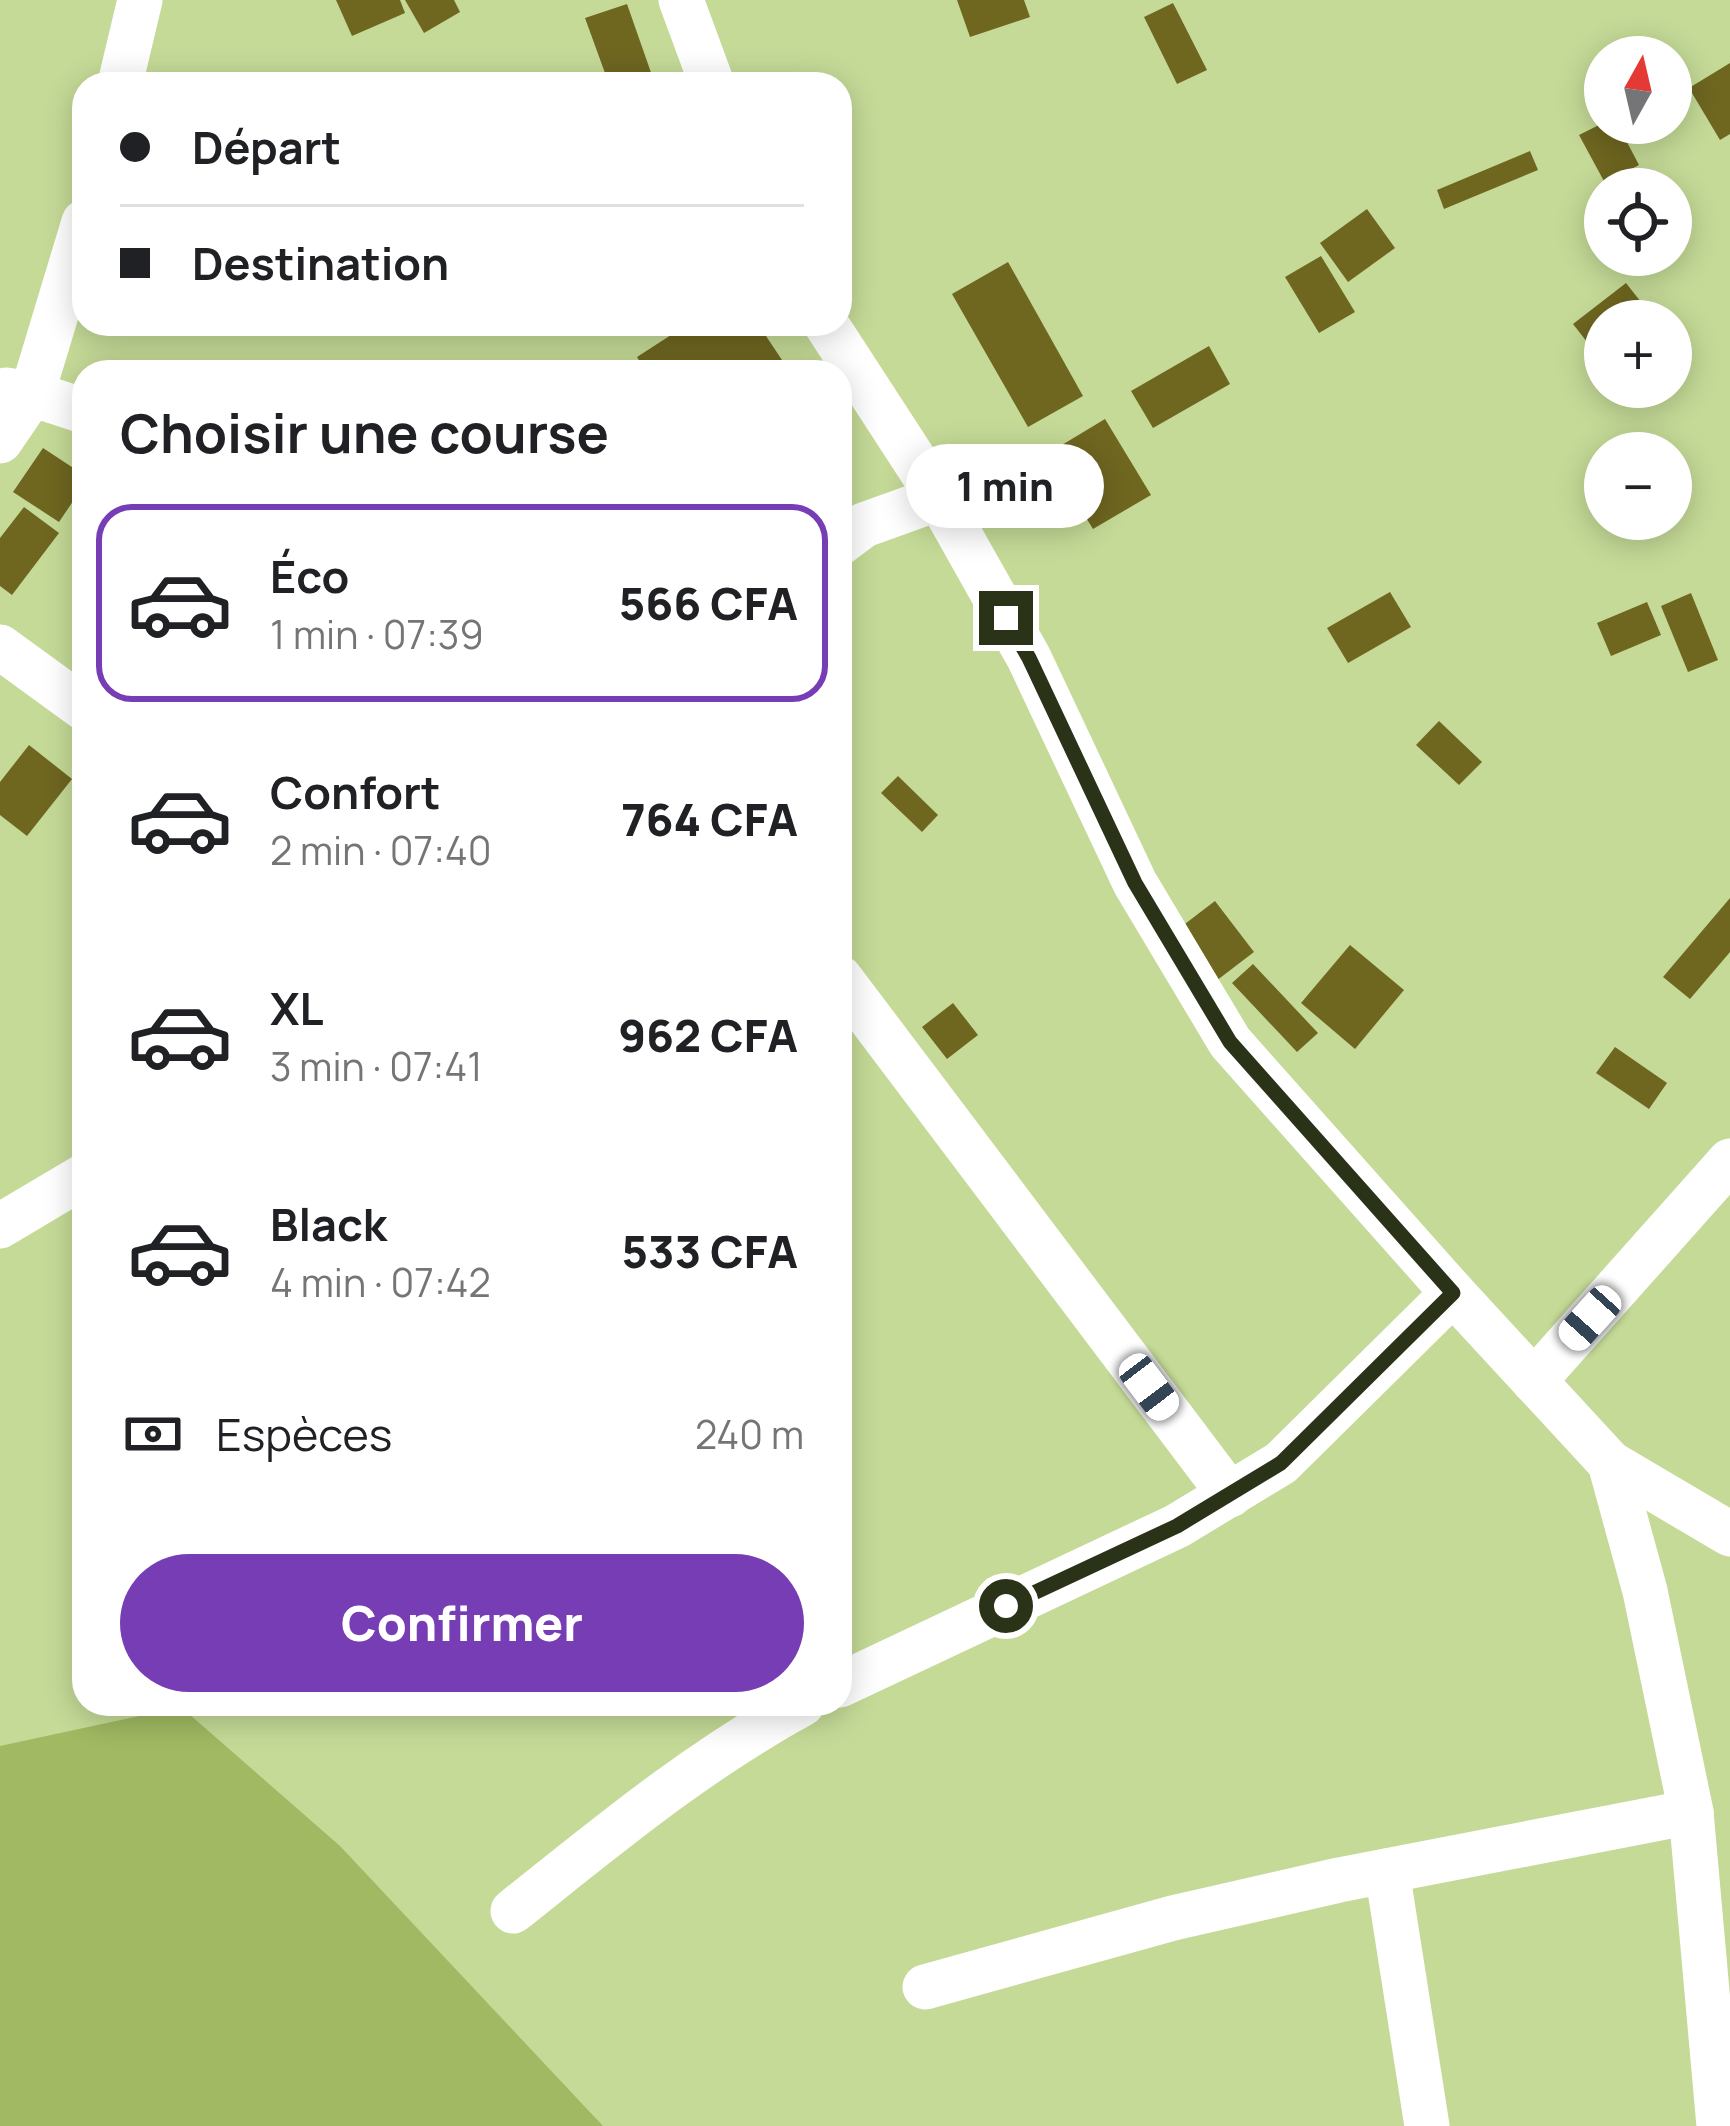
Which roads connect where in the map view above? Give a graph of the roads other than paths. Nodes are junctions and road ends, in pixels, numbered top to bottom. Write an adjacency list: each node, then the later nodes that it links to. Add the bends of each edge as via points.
1 (140, 0): 3 (street)
2 (681, 0): 4 (street)
3 (124, 72)
4 (708, 72)
5 (72, 252): 7 (street)
6 (852, 364): 10 (street)
7 (16, 391): 8 (street); 9 (street)
8 (72, 407)
9 (0, 441)
10 (939, 498): 11 (street); 18 (street, via 1029,658 1135,883 1230,1042)
11 (852, 534)
12 (0, 646): 13 (street)
13 (72, 699)
14 (852, 994): 21 (street)
15 (1730, 1161): 19 (street)
16 (72, 1183): 17 (street)
17 (0, 1226)
18 (1453, 1293): 19 (street); 21 (street, via 1281,1463)
19 (1534, 1382): 20 (street)
20 (1610, 1463): 22 (street); 25 (street)
21 (1230, 1495): 23 (street)
22 (1730, 1534)
23 (852, 1678)
24 (780, 1716): 27 (street, via 668,1789)
25 (1691, 1812): 26 (street); 30 (street)
26 (1388, 1870): 28 (street, via 1173,1918); 29 (street)
27 (513, 1911)
28 (925, 1987)
29 (1427, 2126)
30 (1719, 2126)

